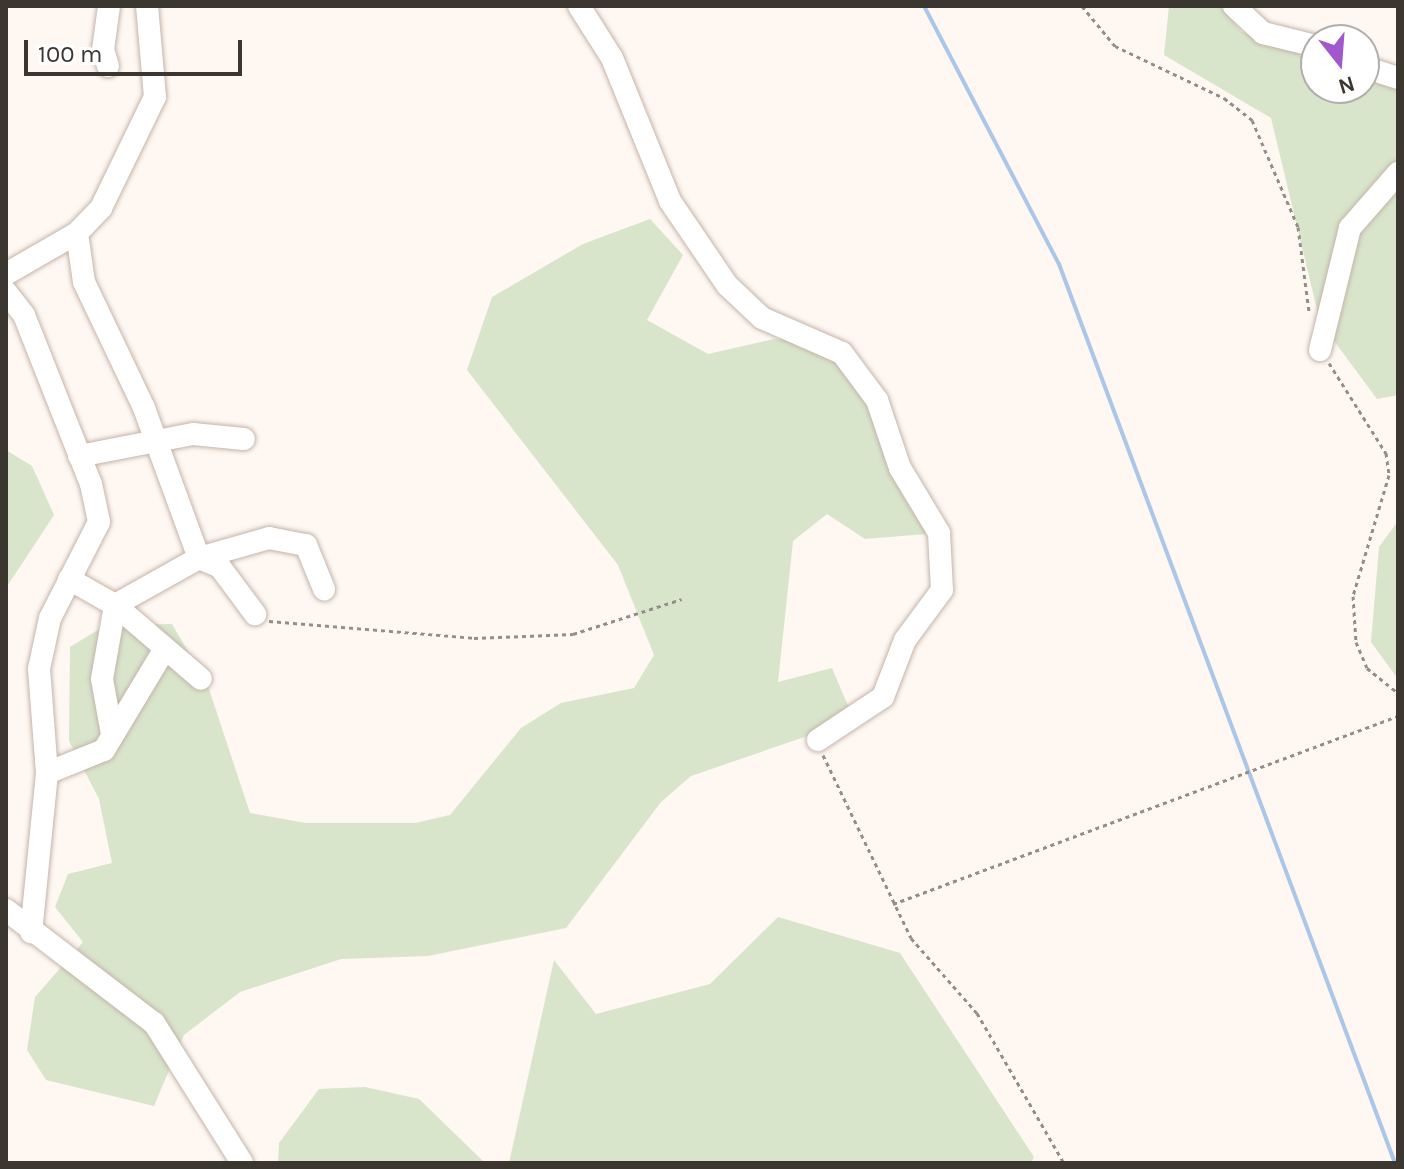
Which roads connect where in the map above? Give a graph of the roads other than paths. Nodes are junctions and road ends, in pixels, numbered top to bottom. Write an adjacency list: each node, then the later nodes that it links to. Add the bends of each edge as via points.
1 (109, 6): 6 (street, via 103,50)
2 (144, 6): 8 (street, via 155,97 101,208)
3 (579, 6): 23 (street, via 612,58 670,201 711,261 762,318 842,353 877,400 900,468 939,533 942,590 905,640 883,697)
4 (1234, 6): 5 (street, via 1263,33)
5 (1300, 42)
6 (108, 66)
7 (1398, 173): 11 (street, via 1350,228)
8 (77, 233): 9 (street); 13 (street, via 84,282)
9 (6, 274)
10 (6, 292): 14 (street, via 24,315)
11 (1320, 350)
12 (244, 439): 13 (street, via 193,434)
13 (153, 443): 14 (street); 15 (street)
14 (79, 456): 16 (street, via 99,522)
15 (199, 558): 17 (street, via 249,542 294,538 315,559); 18 (street); 19 (street, via 220,567)
16 (69, 579): 18 (street); 24 (street, via 39,669)
17 (324, 589)
18 (115, 605): 20 (street); 22 (street, via 102,679)
19 (255, 614)
20 (164, 650): 21 (street); 22 (street)
21 (201, 679)
22 (112, 734): 24 (street, via 92,760)
23 (818, 740)
24 (47, 773): 26 (street)
25 (6, 910): 26 (street)
26 (31, 932): 27 (street, via 154,1023)
27 (242, 1163)

